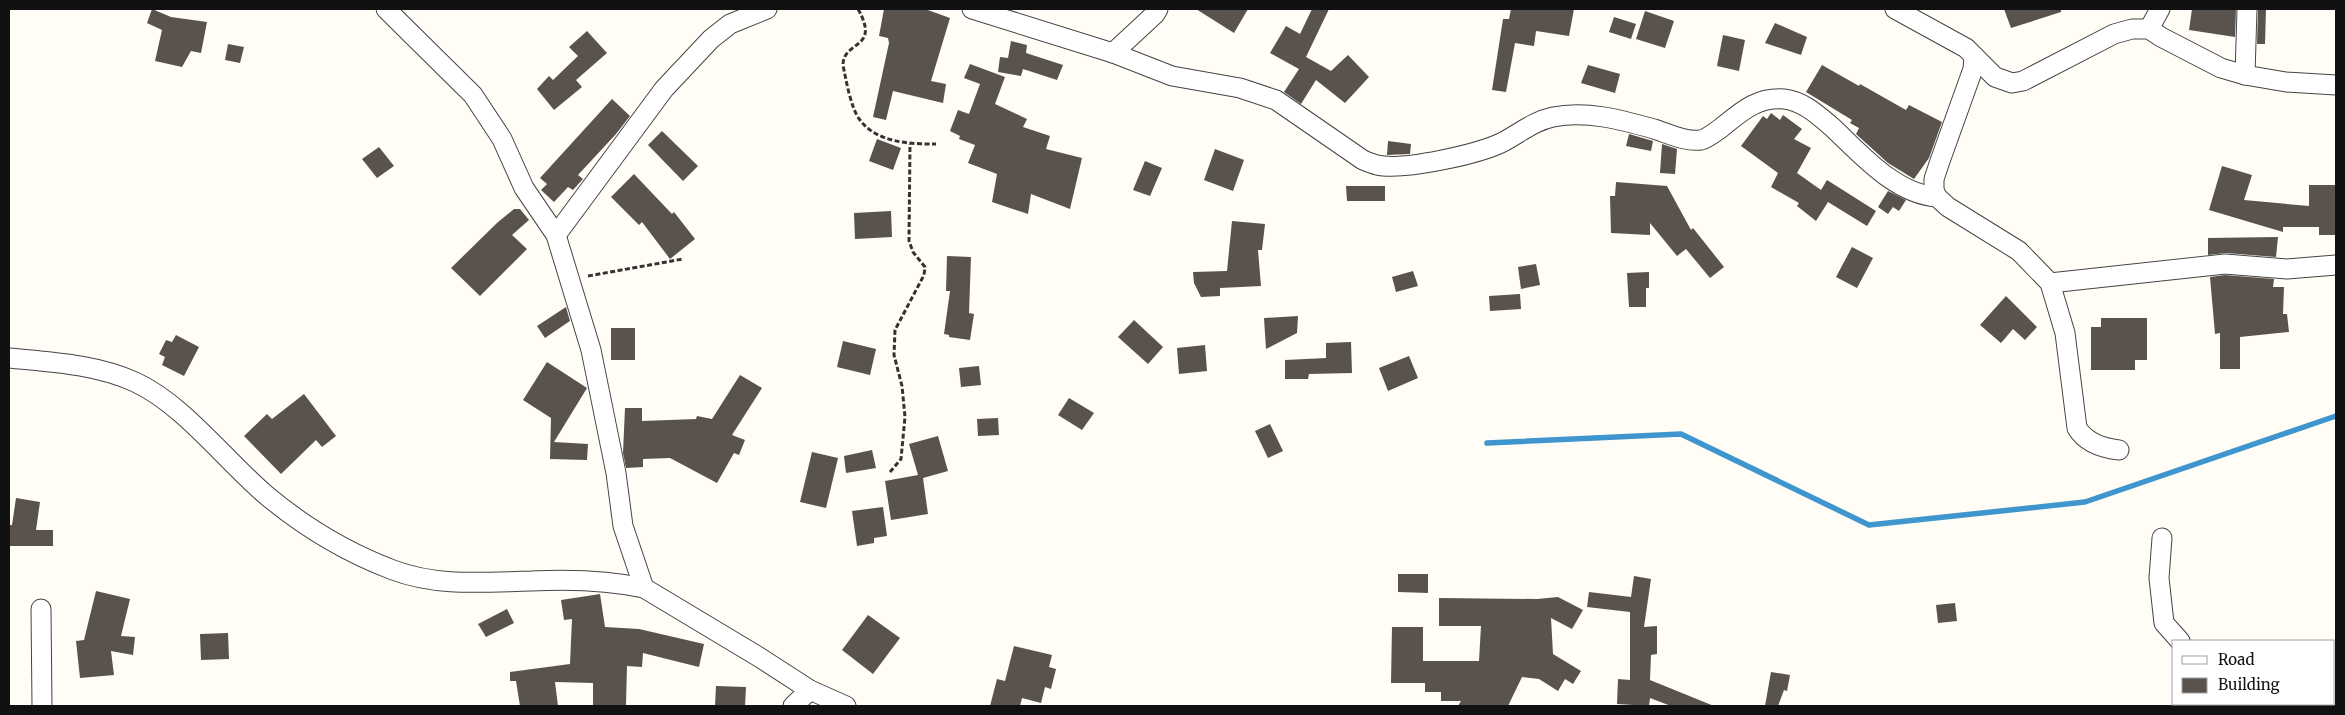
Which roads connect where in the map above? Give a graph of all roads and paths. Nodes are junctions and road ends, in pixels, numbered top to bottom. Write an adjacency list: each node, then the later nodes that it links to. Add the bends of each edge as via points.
1 (386, 9): 17 (street, via 472,95 502,139 524,188)
2 (767, 9): 17 (street, via 730,24 711,39 664,89)
3 (858, 9): 14 (path, via 866,22 866,32 857,46 846,53 843,65 859,119 869,130 883,137)
4 (972, 9): 10 (street)
5 (1158, 9): 10 (street)
6 (1895, 9): 11 (street, via 1947,36)
7 (2160, 9): 9 (street)
8 (2248, 9): 12 (street)
9 (2149, 29): 11 (street, via 2114,34 2023,81 2012,83 1995,77); 12 (street, via 2220,68)
10 (1113, 53): 16 (street, via 1172,76 1240,88 1276,100 1363,160 1378,165 1402,166 1473,152 1502,142 1530,125 1573,114 1602,117 1686,139 1705,139 1754,103 1785,99 1806,106 1820,116 1880,170 1906,188)
11 (1974, 56): 16 (street, via 1970,78 1934,179)
12 (2245, 75): 13 (street)
13 (2336, 85)
14 (910, 144): 15 (path); 24 (path, via 909,241 925,267 895,330 894,355 905,417 901,459)
15 (936, 144)
16 (1937, 197): 21 (street, via 2019,250)
17 (556, 235): 20 (street)
18 (683, 259): 20 (path)
19 (2336, 265): 21 (street, via 2287,269 2225,264)
20 (570, 279): 26 (street, via 591,350 616,473 623,526)
21 (2050, 283): 23 (street, via 2065,333 2077,428 2082,437 2091,442)
22 (9, 358): 26 (street, via 103,371 136,382 179,411 266,496 338,544 393,570 435,581 478,584 617,582)
23 (2119, 450)
24 (890, 472)
25 (2162, 538): 28 (street, via 2159,578 2164,624)
26 (644, 588): 29 (street)
27 (41, 609): 30 (street)
28 (2179, 640)
29 (810, 690): 31 (street); 32 (street)
30 (42, 706)
31 (793, 706)
32 (846, 706)

